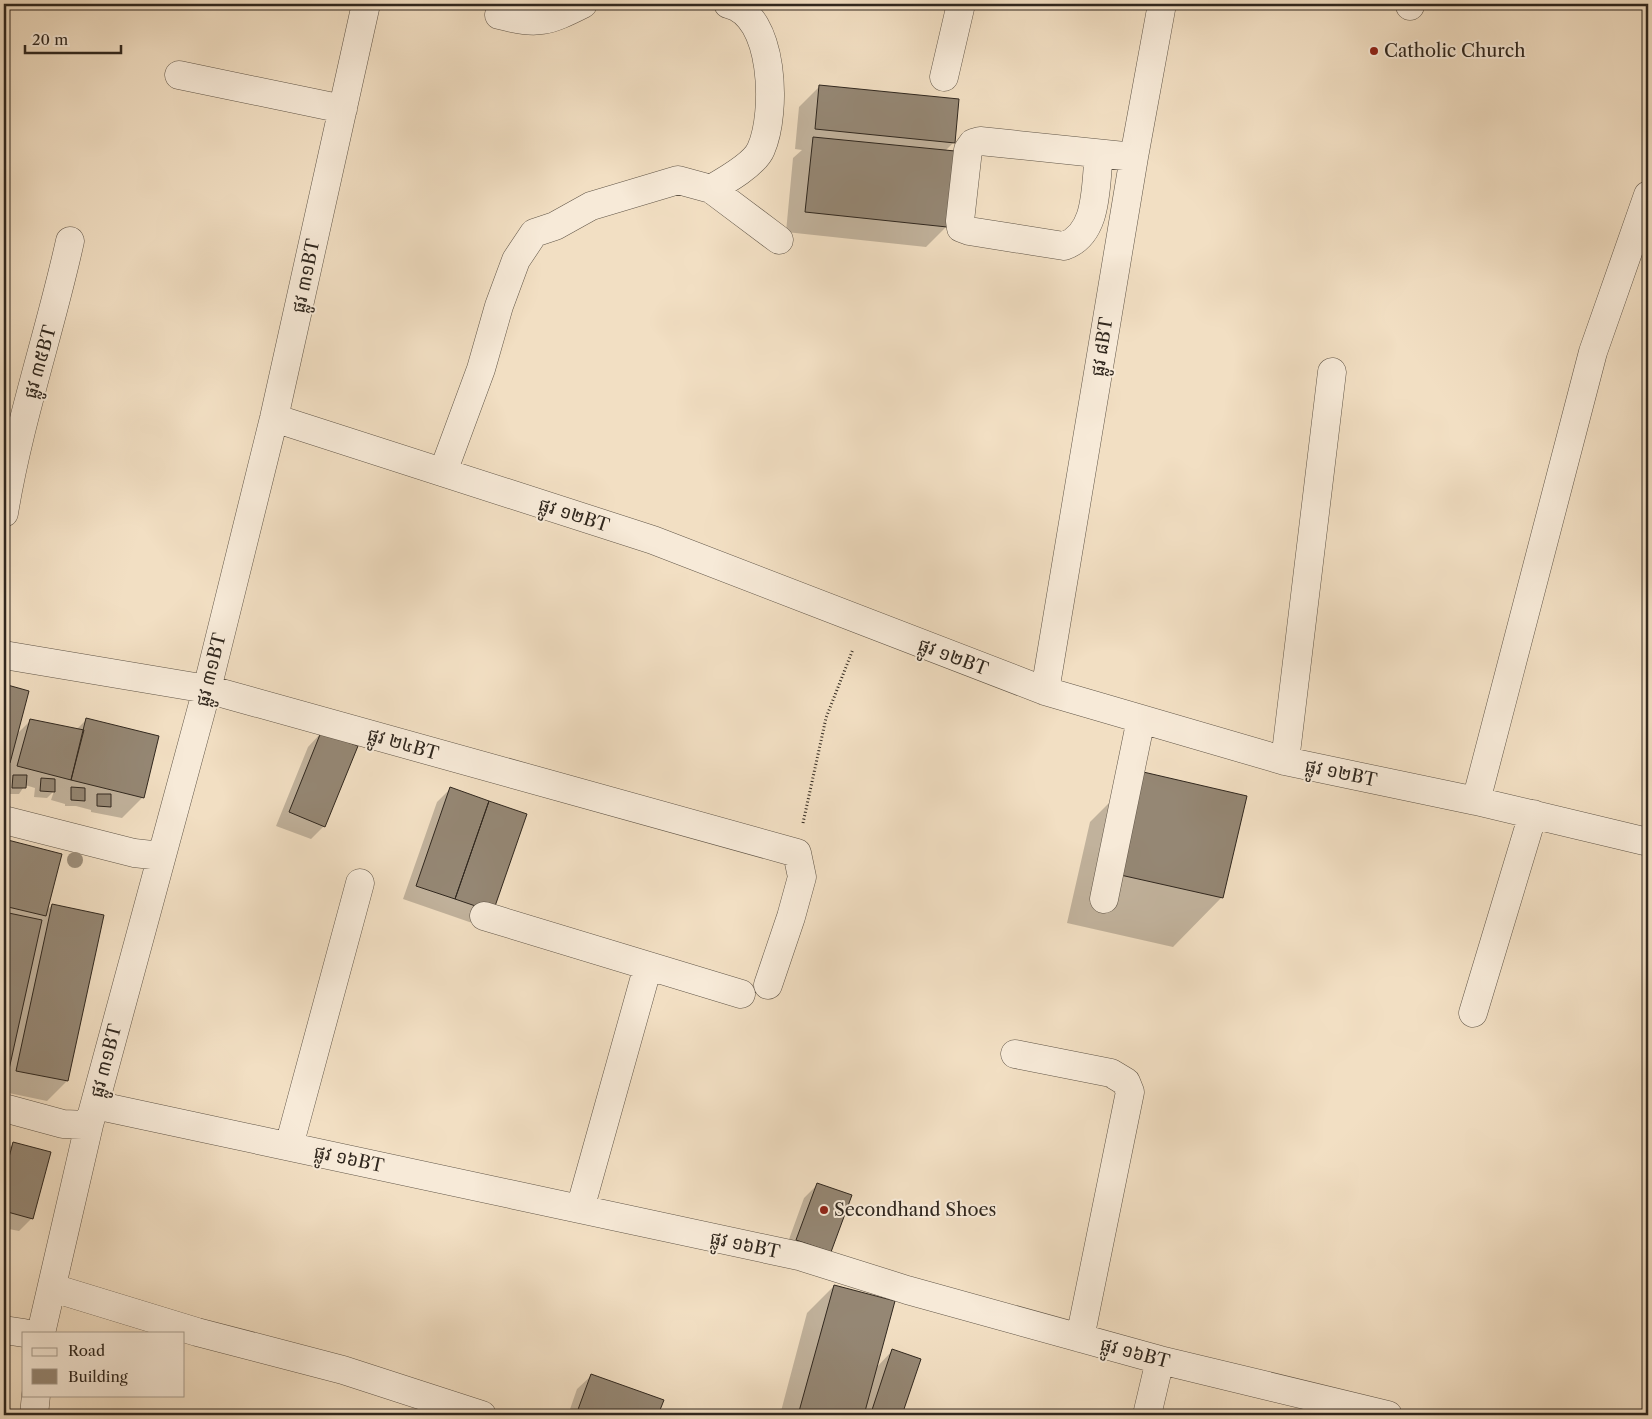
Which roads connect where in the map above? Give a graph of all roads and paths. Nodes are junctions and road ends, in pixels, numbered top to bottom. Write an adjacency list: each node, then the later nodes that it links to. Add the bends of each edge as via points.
1 (366, 4): 9 (street, ផ្លូវ ៣១BT)
2 (583, 4): 6 (street, via 552,20 524,21)
3 (728, 4): 12 (street, via 738,6 758,28 771,80 771,118 761,151)
4 (961, 4): 8 (street)
5 (1162, 4): 11 (street, ផ្លូវ ៨BT)
6 (499, 15)
7 (178, 75): 9 (street)
8 (944, 76)
9 (343, 109): 17 (street, ផ្លូវ ៣១BT)
10 (1099, 154): 10 (street, via 980,141 973,143 968,150 961,228 1064,246 1075,243 1090,222); 11 (street)
11 (1134, 157): 23 (street, ផ្លូវ ៨BT)
12 (711, 189): 14 (street); 18 (street, via 678,180 591,206 555,226 534,233 516,260)
13 (1648, 195): 26 (street, via 1593,352)
14 (780, 240)
15 (70, 241): 19 (street, ផ្លូវ ៣៥BT, via 55,309 13,457)
16 (1332, 372): 25 (street)
17 (274, 418): 18 (street, ផ្លូវ ១២BT); 22 (street, ផ្លូវ ៣១BT)
18 (443, 472): 20 (street, ផ្លូវ ១២BT, via 653,540)
19 (4, 513)
20 (863, 623): 23 (street, ផ្លូវ ១២BT); 30 (path, via 826,718)
21 (4, 655): 22 (street, ផ្លូវ ២៤BT)
22 (207, 689): 30 (street, ផ្លូវ ២៤BT); 31 (street, ផ្លូវ ៣១BT)
23 (1046, 691): 24 (street, ផ្លូវ ១២BT)
24 (1141, 719): 25 (street, ផ្លូវ ១២BT); 33 (street)
25 (1285, 761): 26 (street, ផ្លូវ ១២BT)
26 (1476, 801): 27 (street, ផ្លូវ ១២BT)
27 (1533, 814): 29 (street, ផ្លូវ ១២BT); 38 (street)
28 (4, 820): 31 (street, via 134,854)
29 (1648, 842)
30 (797, 853): 36 (street, via 802,877)
31 (161, 856): 41 (street, ផ្លូវ ៣១BT)
32 (360, 883): 42 (street)
33 (1104, 899)
34 (484, 916): 35 (street)
35 (648, 966): 37 (street); 43 (street)
36 (768, 985)
37 (741, 994)
38 (1473, 1013)
39 (1015, 1054): 48 (street, via 1112,1073 1126,1082 1130,1092)
40 (4, 1108): 41 (street, ផ្លូវ ១៦BT, via 63,1124)
41 (92, 1115): 42 (street, ផ្លូវ ១៦BT); 44 (street, ផ្លូវ ៣១BT)
42 (289, 1146): 43 (street, ផ្លូវ ១៦BT)
43 (580, 1209): 48 (street, ផ្លូវ ១៦BT, via 799,1256)
44 (53, 1288): 46 (street, ផ្លូវ ៣១BT); 52 (street, via 197,1332 343,1370)
45 (4, 1330): 47 (street)
46 (41, 1332)
47 (22, 1333)
48 (1080, 1338): 49 (street, ផ្លូវ ១៦BT)
49 (1160, 1360): 53 (street); 54 (street, ផ្លូវ ១៦BT)
50 (36, 1396): 51 (street)
51 (34, 1415)
52 (482, 1415)
53 (1147, 1415)
54 (1388, 1415)

